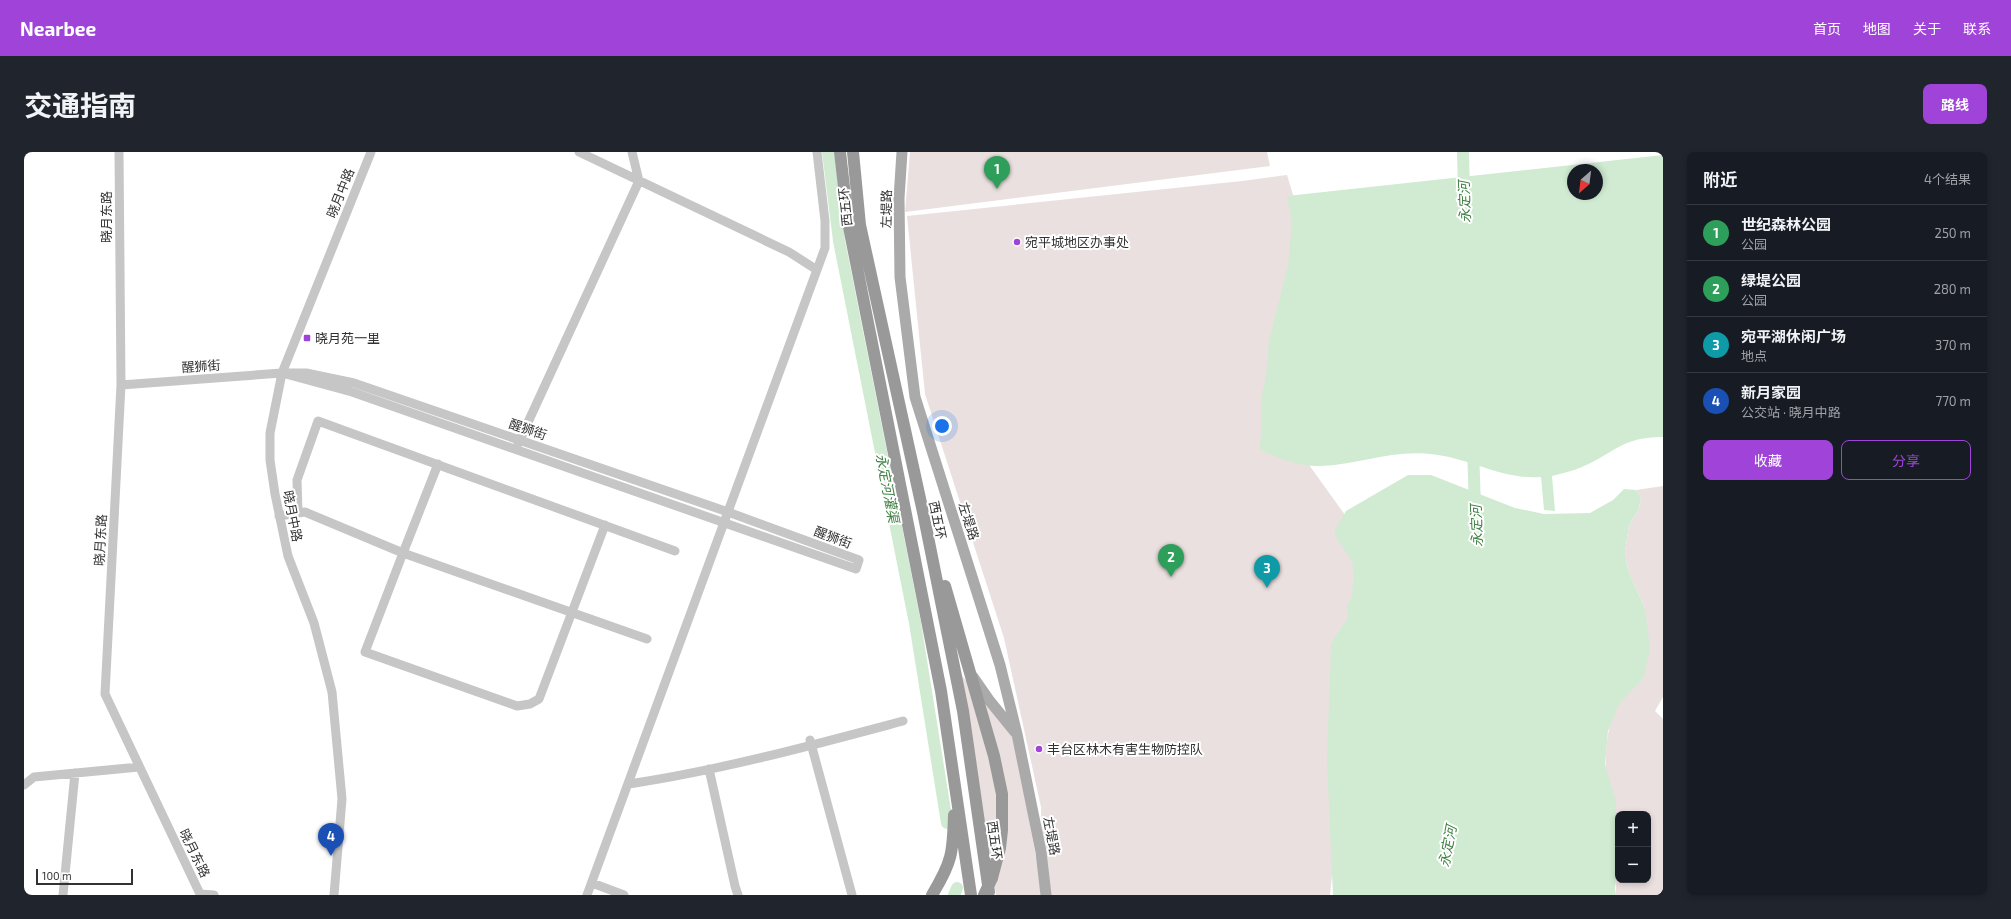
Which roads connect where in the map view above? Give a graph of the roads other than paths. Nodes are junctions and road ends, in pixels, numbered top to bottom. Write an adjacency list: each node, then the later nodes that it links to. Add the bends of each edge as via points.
1 (118, 152): 12 (street, 晓月东路)
2 (371, 152): 11 (street, 晓月中路)
3 (579, 152): 9 (street)
4 (632, 152): 9 (street)
5 (817, 152): 10 (street, via 825,221 825,248)
6 (840, 152): 33 (highway, 西五环, via 848,222 942,691)
7 (853, 152): 18 (highway, 西五环, via 860,225)
8 (902, 152): 28 (main road, 左堤路, via 899,198 900,277 914,397 1000,665)
9 (639, 181): 10 (street, via 789,252); 13 (street)
10 (817, 270): 17 (street)
11 (282, 373): 12 (street, 醒狮街); 13 (street, 醒狮街, via 306,373 354,383); 14 (street, 醒狮街, via 352,392); 19 (street, 晓月中路, via 270,434 270,460)
12 (121, 385): 30 (street, 晓月东路, via 105,694)
13 (520, 440): 14 (street); 17 (street, 醒狮街)
14 (516, 449): 20 (street, 醒狮街)
15 (438, 464): 16 (street, via 318,421 297,480); 21 (street); 23 (street)
16 (298, 512): 19 (street); 23 (street, via 305,512)
17 (728, 512): 20 (street); 20 (street, 醒狮街, via 859,560 856,569)
18 (923, 512): 26 (highway); 47 (highway, 西五环, via 962,712)
19 (279, 516): 39 (street, 晓月中路, via 288,556 314,623 332,692 342,799)
20 (725, 522): 34 (street)
21 (605, 525): 22 (street); 24 (street)
22 (675, 551)
23 (403, 553): 24 (street); 24 (street, via 365,652 517,706 530,704 539,699)
24 (572, 613): 25 (street)
25 (648, 639)
26 (970, 670): 28 (main road, via 989,700); 46 (highway, bridge, via 1002,794 1000,848 992,878)
27 (903, 721): 29 (street)
28 (1017, 734): 48 (main road, 左堤路, via 1041,852)
29 (811, 743): 31 (street); 43 (street)
30 (140, 767): 32 (street); 38 (street, 晓月东路, via 200,894)
31 (709, 769): 34 (street); 42 (street)
32 (75, 773): 35 (street, via 34,777); 37 (street)
33 (954, 776): 44 (highway, via 953,846 950,861); 45 (highway, 西五环)
34 (629, 784): 36 (street)
35 (24, 785)
36 (592, 883): 40 (street); 41 (street)
37 (64, 895)
38 (214, 895)
39 (334, 895)
40 (587, 895)
41 (624, 895)
42 (738, 895)
43 (852, 895)
44 (932, 895)
45 (971, 895)
46 (984, 895)
47 (990, 895)
48 (1046, 895)

